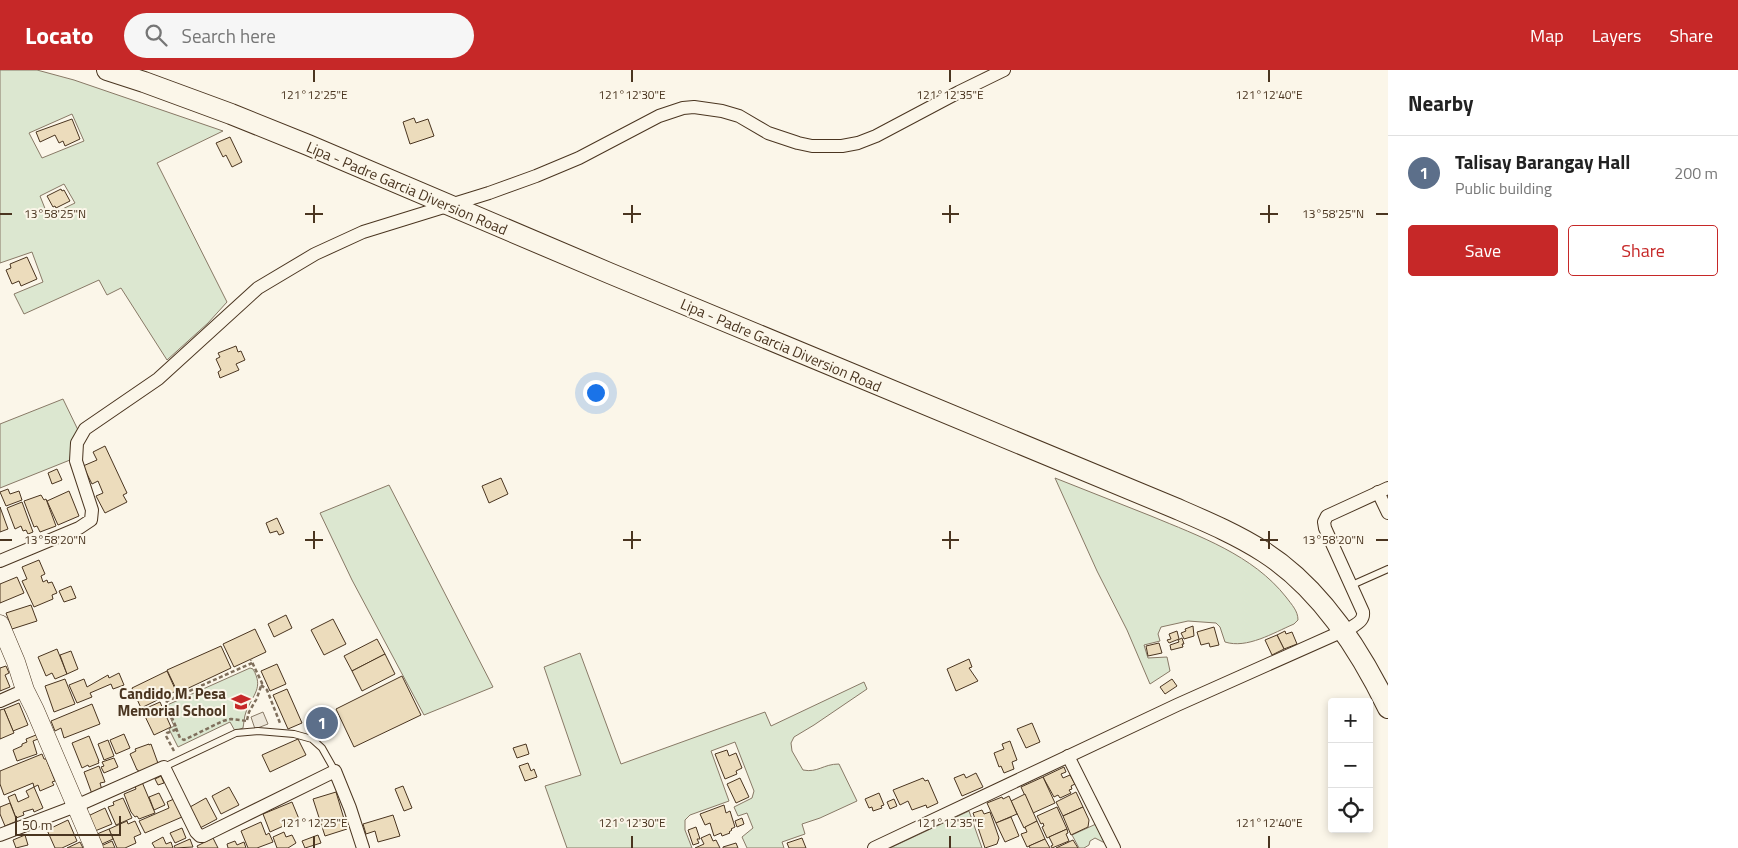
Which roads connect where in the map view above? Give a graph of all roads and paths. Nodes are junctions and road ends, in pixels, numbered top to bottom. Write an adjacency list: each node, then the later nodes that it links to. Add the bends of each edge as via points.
1 (107, 70): 3 (main road, Lipa - Padre Garcia Diversion Road, via 231,114)
2 (1004, 70): 3 (street, via 876,136 842,146 798,143 768,133 739,116 722,111 683,108 659,116 579,158)
3 (452, 205): 6 (street, via 363,232 315,254 258,288 158,379 82,433 76,447 76,461 92,512 91,520); 10 (main road, Lipa - Padre Garcia Diversion Road, via 1218,527 1286,568 1308,588)
4 (1383, 490): 5 (street); 8 (street, via 1328,516 1324,522)
5 (1388, 513)
6 (0, 561)
7 (1388, 569): 8 (lane)
8 (1352, 585): 10 (street, via 1363,617)
9 (0, 624): 14 (street)
10 (1344, 632): 16 (main road, Lipa - Padre Garcia Diversion Road); 21 (street)
11 (250, 660): 12 (path)
12 (252, 664): 13 (path); 18 (path, via 167,701)
13 (261, 685): 17 (path); 20 (path, via 266,687 280,723)
14 (24, 690): 15 (street); 25 (street)
15 (0, 701)
16 (1388, 708)
17 (247, 720): 18 (path, via 226,720 184,740); 19 (path)
18 (176, 728): 22 (path, via 166,736)
19 (246, 732): 20 (lane); 22 (lane, via 236,733)
20 (279, 732): 24 (lane, via 301,735 316,742)
21 (1068, 756): 29 (street); 30 (street)
22 (180, 760): 23 (lane)
23 (164, 768): 24 (street, via 200,836); 25 (street)
24 (335, 771): 28 (street)
25 (76, 806): 26 (street); 27 (street)
26 (0, 835)
27 (94, 848)
28 (363, 848)
29 (874, 848)
30 (1114, 848)

